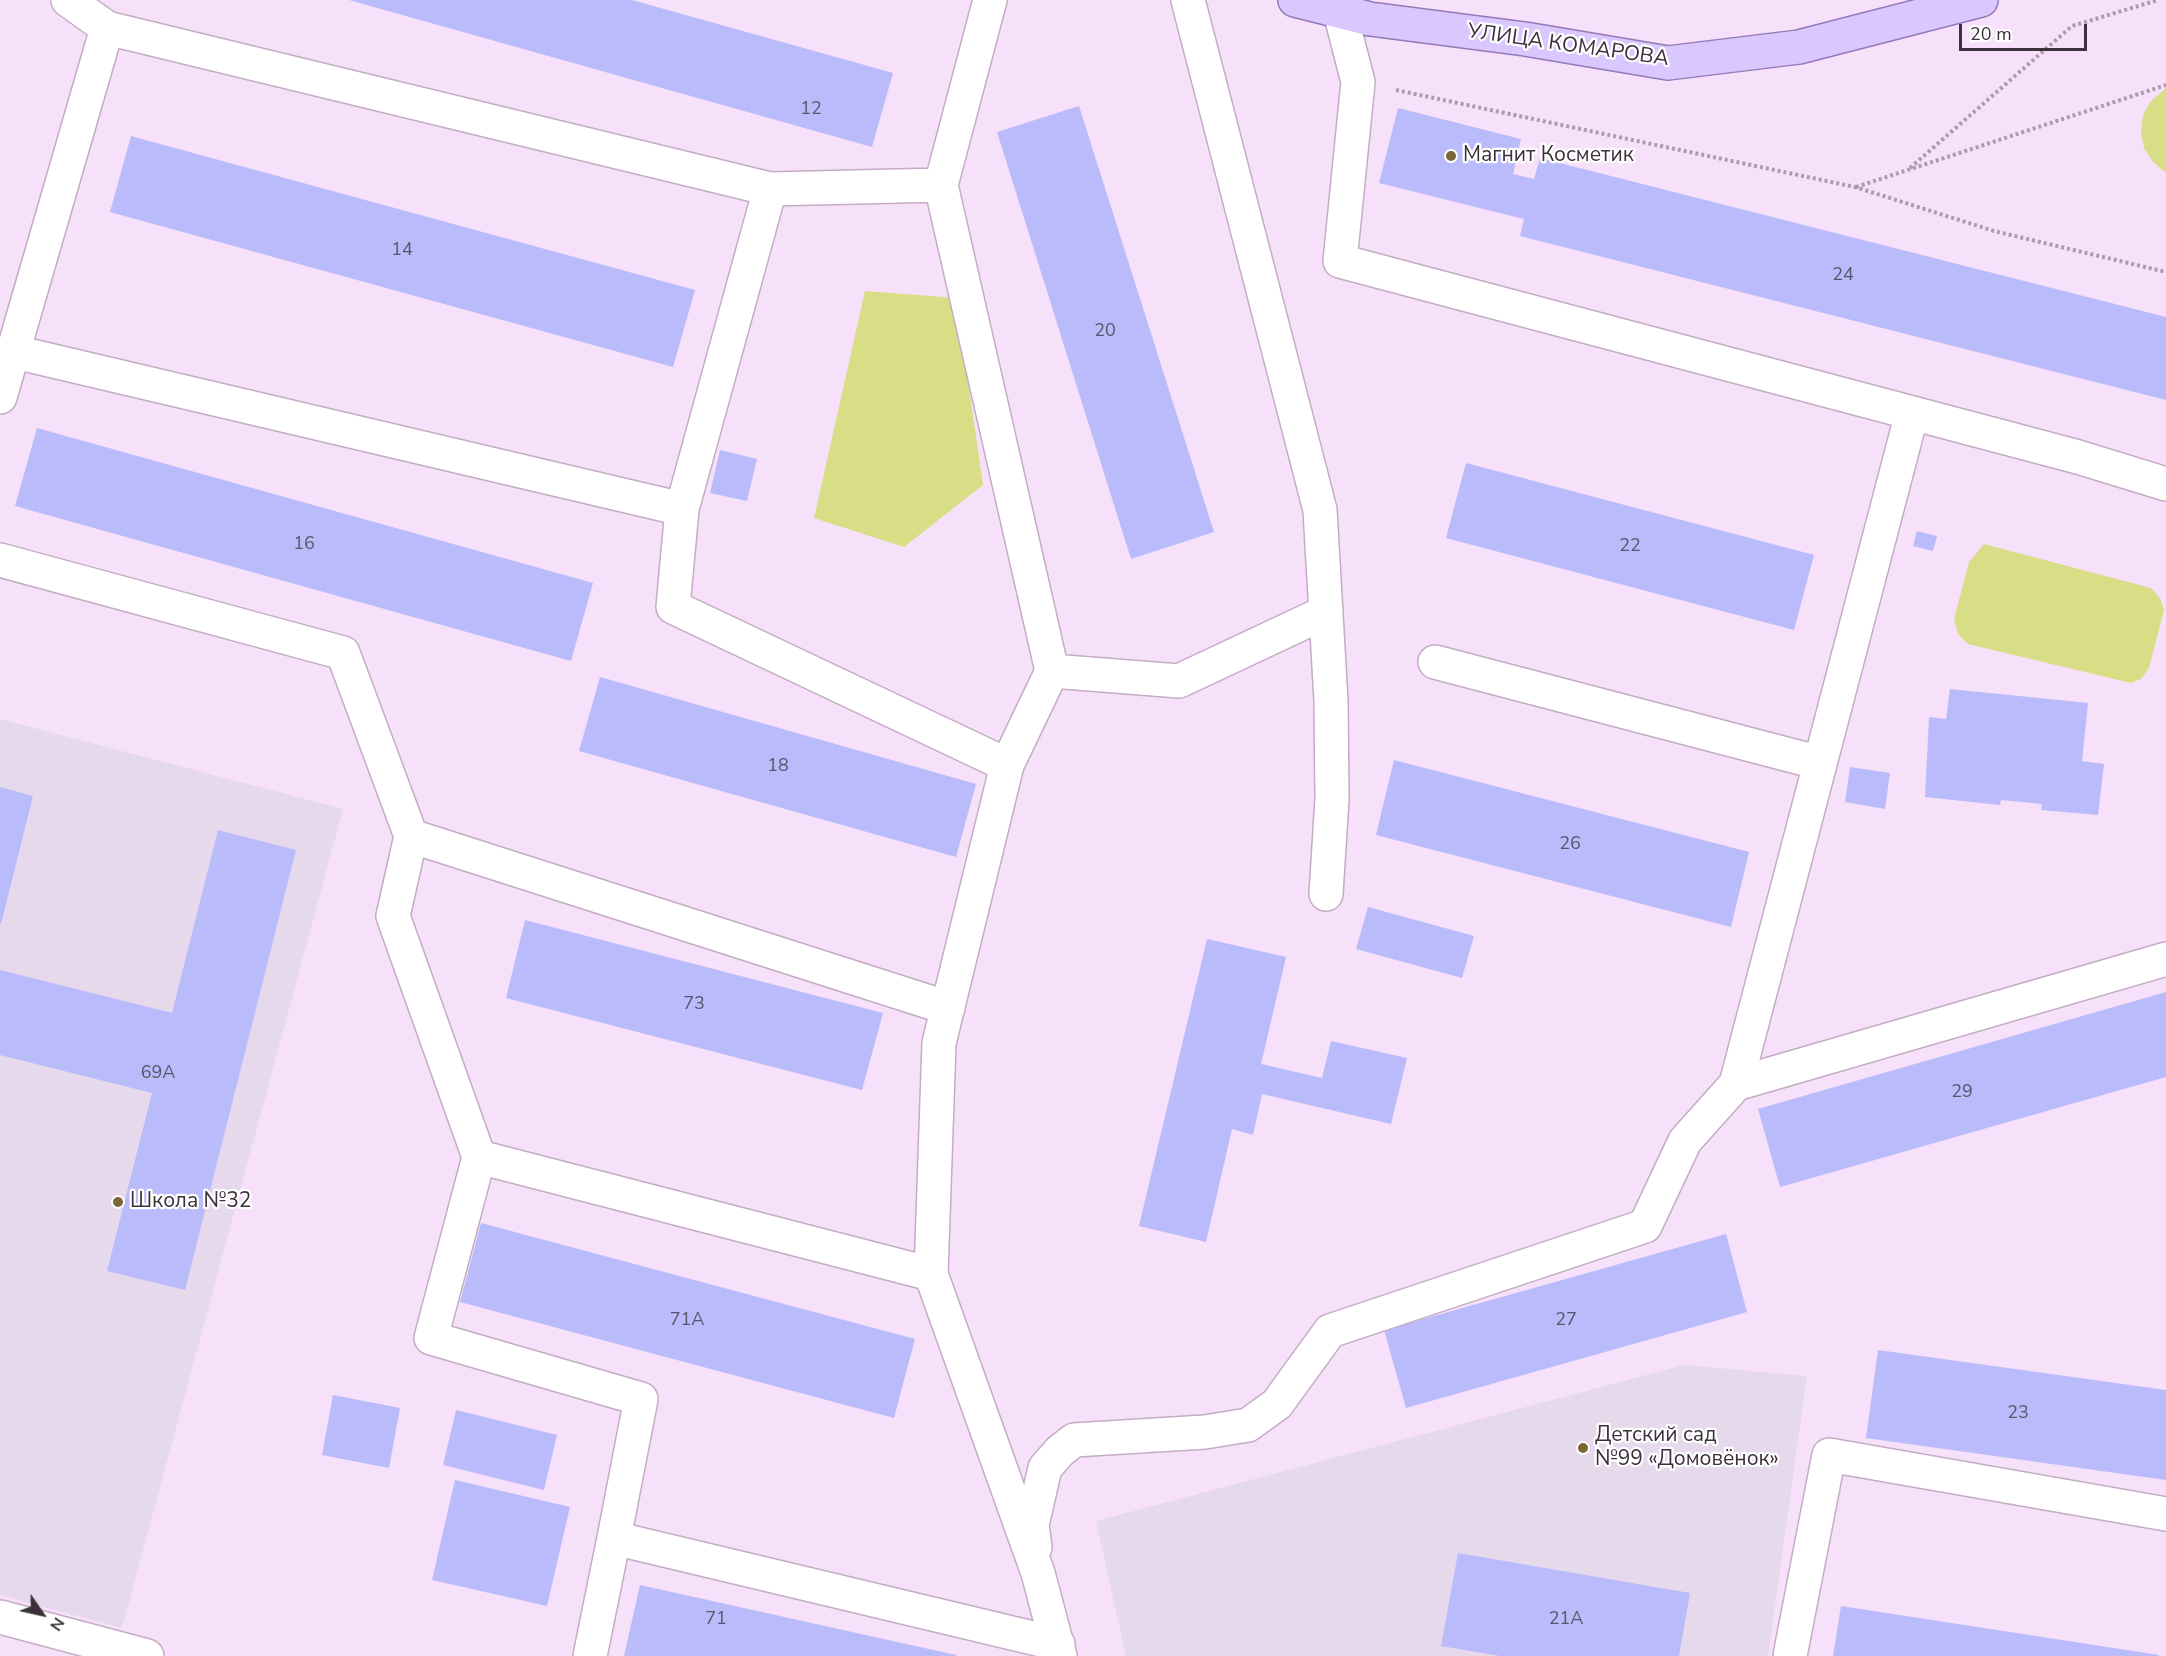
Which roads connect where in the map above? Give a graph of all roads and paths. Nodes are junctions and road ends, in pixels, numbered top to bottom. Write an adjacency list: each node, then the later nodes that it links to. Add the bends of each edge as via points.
1 (68, 0): 8 (street)
2 (990, 0): 12 (street)
3 (1188, 0): 22 (street, via 1320,510)
4 (1295, 0): 7 (main road, УЛИЦА КОМАРОВА)
5 (1982, 0): 7 (main road, УЛИЦА КОМАРОВА, via 1799,47 1668,63)
6 (2158, 0): 11 (path, via 2072,26)
7 (1340, 12): 9 (street)
8 (107, 28): 14 (street); 16 (street)
9 (1358, 82): 13 (path); 18 (street, via 1340,261)
10 (2166, 85): 11 (path)
11 (1908, 171): 13 (path)
12 (940, 185): 14 (street); 24 (street)
13 (1855, 187): 15 (path, via 1994,231)
14 (770, 189): 20 (street)
15 (2166, 272)
16 (15, 352): 17 (street); 20 (street)
17 (0, 397)
18 (1912, 413): 19 (street); 25 (street)
19 (2166, 484)
20 (682, 509): 26 (street, via 673,607)
21 (0, 560): 27 (street, via 344,652)
22 (1326, 612): 24 (street, via 1179,681); 28 (street, via 1332,799)
23 (1435, 662): 25 (street)
24 (1052, 671): 26 (street)
25 (1820, 763): 31 (street)
26 (1007, 765): 30 (street)
27 (411, 836): 30 (street); 32 (street, via 393,916)
28 (1326, 894)
29 (2166, 959): 31 (street)
30 (948, 1008): 33 (street, via 939,1043)
31 (1736, 1084): 36 (street, via 1685,1141 1645,1226 1330,1331 1277,1404 1248,1425 1205,1432 1074,1440 1045,1468 1032,1525)
32 (479, 1157): 33 (street); 35 (street, via 431,1338 641,1399)
33 (931, 1274): 36 (street)
34 (2166, 1514): 42 (street, via 1829,1455)
35 (614, 1538): 38 (street); 41 (street)
36 (1038, 1574): 38 (street)
37 (0, 1617): 39 (street)
38 (1059, 1650)
39 (112, 1652): 40 (street)
40 (147, 1656)
41 (590, 1656)
42 (1790, 1656)

